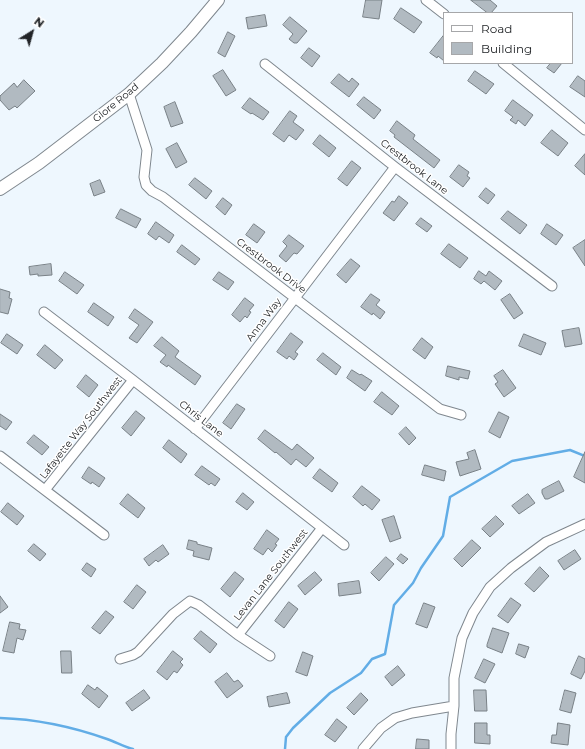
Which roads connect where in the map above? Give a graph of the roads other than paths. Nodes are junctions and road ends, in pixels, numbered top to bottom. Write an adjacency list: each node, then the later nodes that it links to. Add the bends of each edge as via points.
1 (218, 0): 6 (street, Glore Road, via 162,63)
2 (426, 0): 3 (street)
3 (443, 13)
4 (265, 64): 8 (street, Crestbrook Lane)
5 (504, 64): 7 (street)
6 (129, 94): 9 (street, Glore Road, via 40,163); 11 (street, Crestbrook Drive, via 147,150 144,177 146,185)
7 (585, 130)
8 (395, 167): 10 (street, Crestbrook Lane); 11 (street, Anna Way)
9 (0, 189)
10 (552, 286)
11 (295, 298): 14 (street, Crestbrook Drive, via 440,409); 15 (street, Anna Way)
12 (44, 312): 13 (street, Chris Lane)
13 (133, 380): 15 (street, Chris Lane); 17 (street, Lafayette Way Southwest)
14 (461, 414)
15 (195, 429): 19 (street, Chris Lane)
16 (0, 456): 17 (street)
17 (45, 490): 20 (street)
18 (585, 524): 25 (street, via 546,542 490,587 472,613 462,638 454,678)
19 (322, 528): 21 (street, Chris Lane); 22 (street, Levan Lane Southwest)
20 (104, 535)
21 (344, 545)
22 (238, 635): 23 (street); 24 (street, via 199,604 190,601 173,614 138,652)
23 (270, 656)
24 (120, 659)
25 (454, 706): 26 (street, via 394,718); 27 (street)
26 (363, 749)
27 (451, 749)

